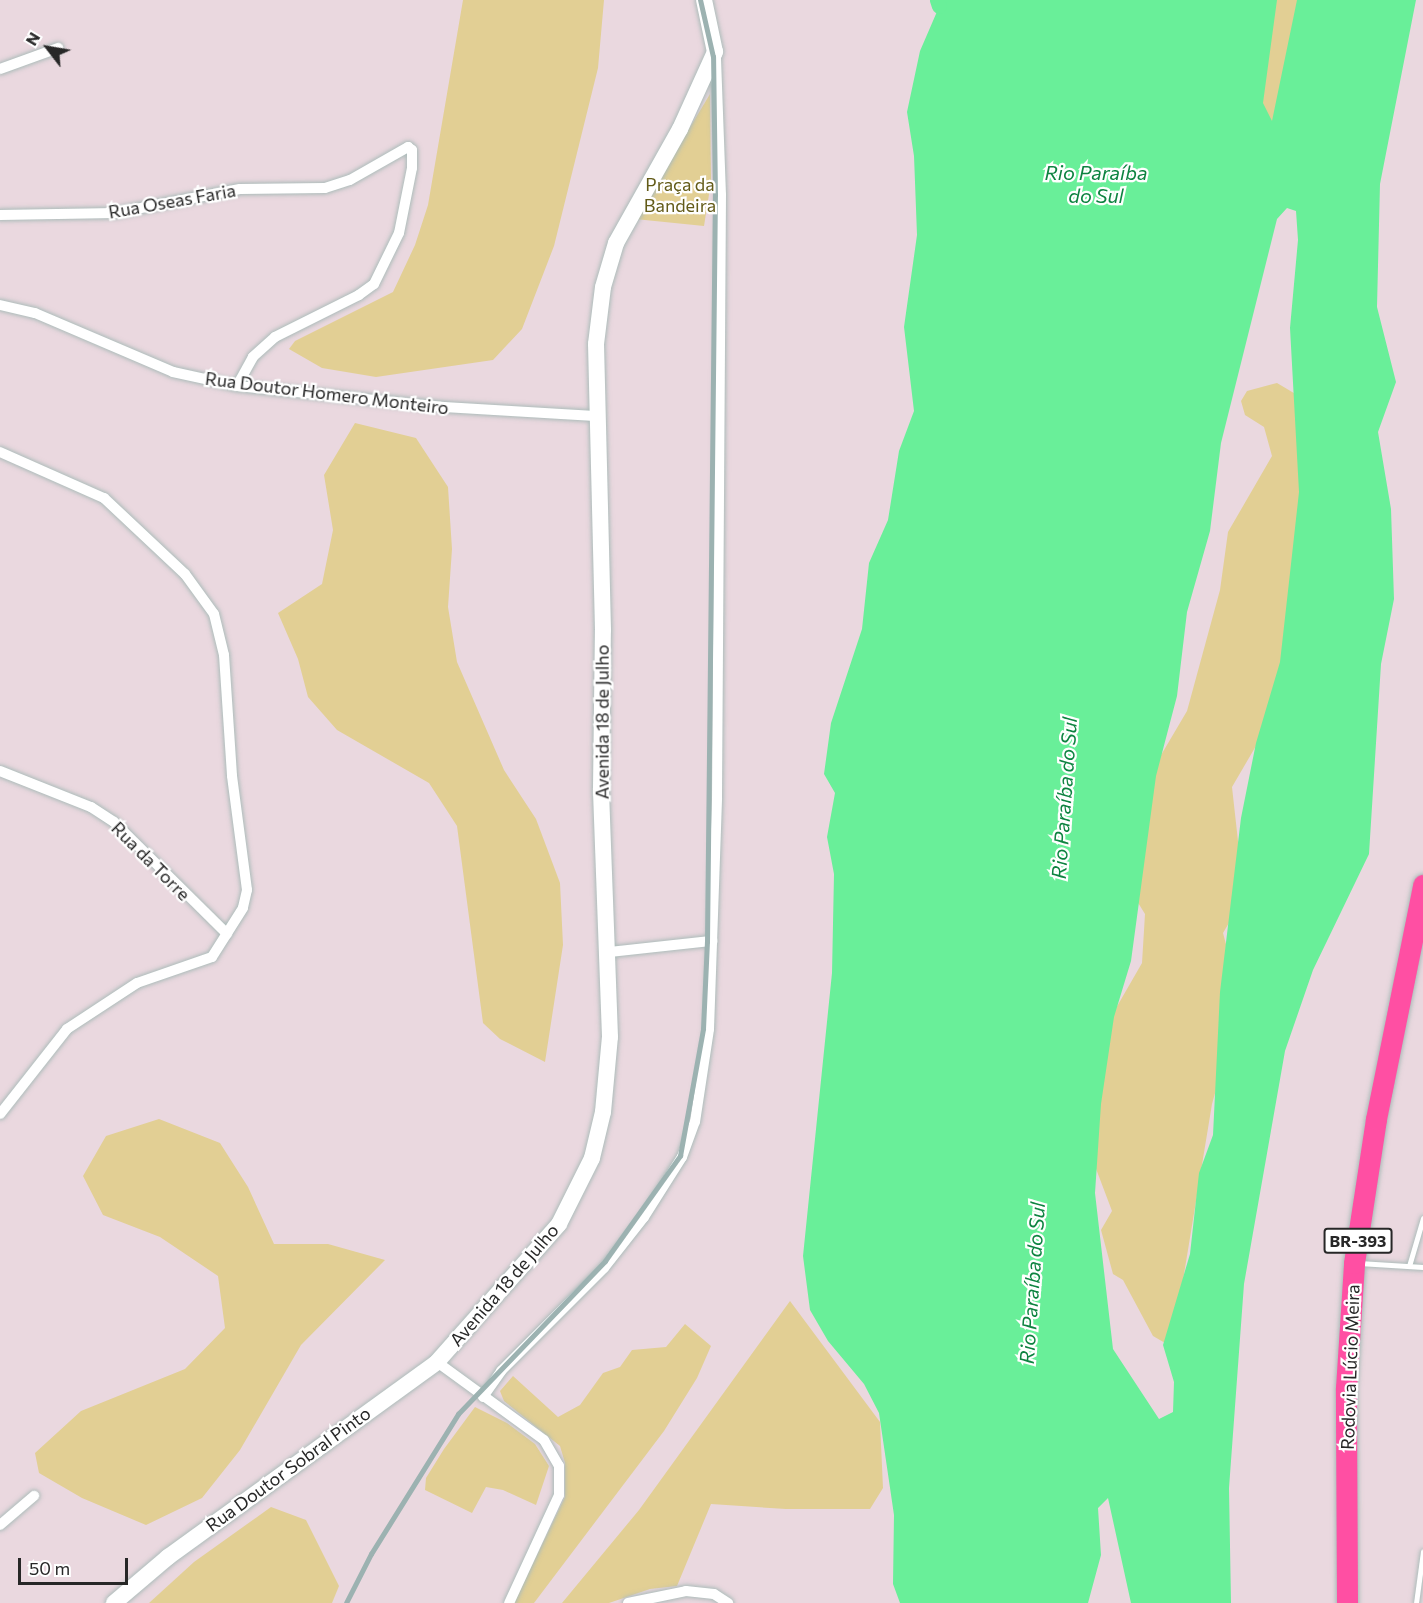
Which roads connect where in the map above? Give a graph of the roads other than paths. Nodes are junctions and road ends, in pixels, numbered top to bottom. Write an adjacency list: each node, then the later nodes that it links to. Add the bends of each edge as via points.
1 (704, 0): 3 (main road)
2 (58, 48): 4 (street)
3 (715, 52): 8 (main road, Avenida 18 de Julho, via 680,129 616,243 603,286 596,344); 13 (street, via 721,195 717,798)
4 (0, 69)
5 (0, 215): 7 (street, Rua Oseas Faria, via 115,213 231,190 326,188 350,180 408,147 412,150 412,168 399,233 374,284 274,337 253,357)
6 (0, 305): 7 (street, Rua Doutor Homero Monteiro, via 36,313 173,372)
7 (237, 386): 8 (street, Rua Doutor Homero Monteiro, via 444,407)
8 (595, 416): 14 (main road, Avenida 18 de Julho, via 603,630 601,788)
9 (0, 453): 12 (street, via 104,498 185,574 214,614 224,654 232,776 247,890 243,908)
10 (0, 771): 12 (street, Rua da Torre, via 91,807 114,822)
11 (1423, 885): 17 (highway, Rodovia Lúcio Meira / BR-393, via 1376,1119)
12 (227, 934): 15 (street, via 212,957 137,983 67,1029)
13 (712, 941): 14 (street); 21 (street, via 709,1029 694,1122 681,1157 644,1217 604,1268 501,1371)
14 (610, 952): 20 (main road, Avenida 18 de Julho, via 610,1037 603,1112 592,1158 559,1224)
15 (0, 1114)
16 (1423, 1218): 18 (lane)
17 (1354, 1263): 18 (lane); 30 (highway, Rodovia Lúcio Meira / BR-393, via 1346,1388)
18 (1409, 1266): 19 (lane)
19 (1423, 1267)
20 (437, 1362): 21 (street); 26 (main road, Rua Doutor Sobral Pinto, via 168,1557)
21 (483, 1397): 27 (street, via 544,1440 559,1466 559,1495)
22 (34, 1496): 23 (street)
23 (0, 1525)
24 (1423, 1551): 31 (lane)
25 (670, 1598): 28 (street); 29 (street, via 714,1594)
26 (114, 1603)
27 (509, 1603)
28 (628, 1603)
29 (728, 1603)
30 (1347, 1603)
31 (1416, 1603)

